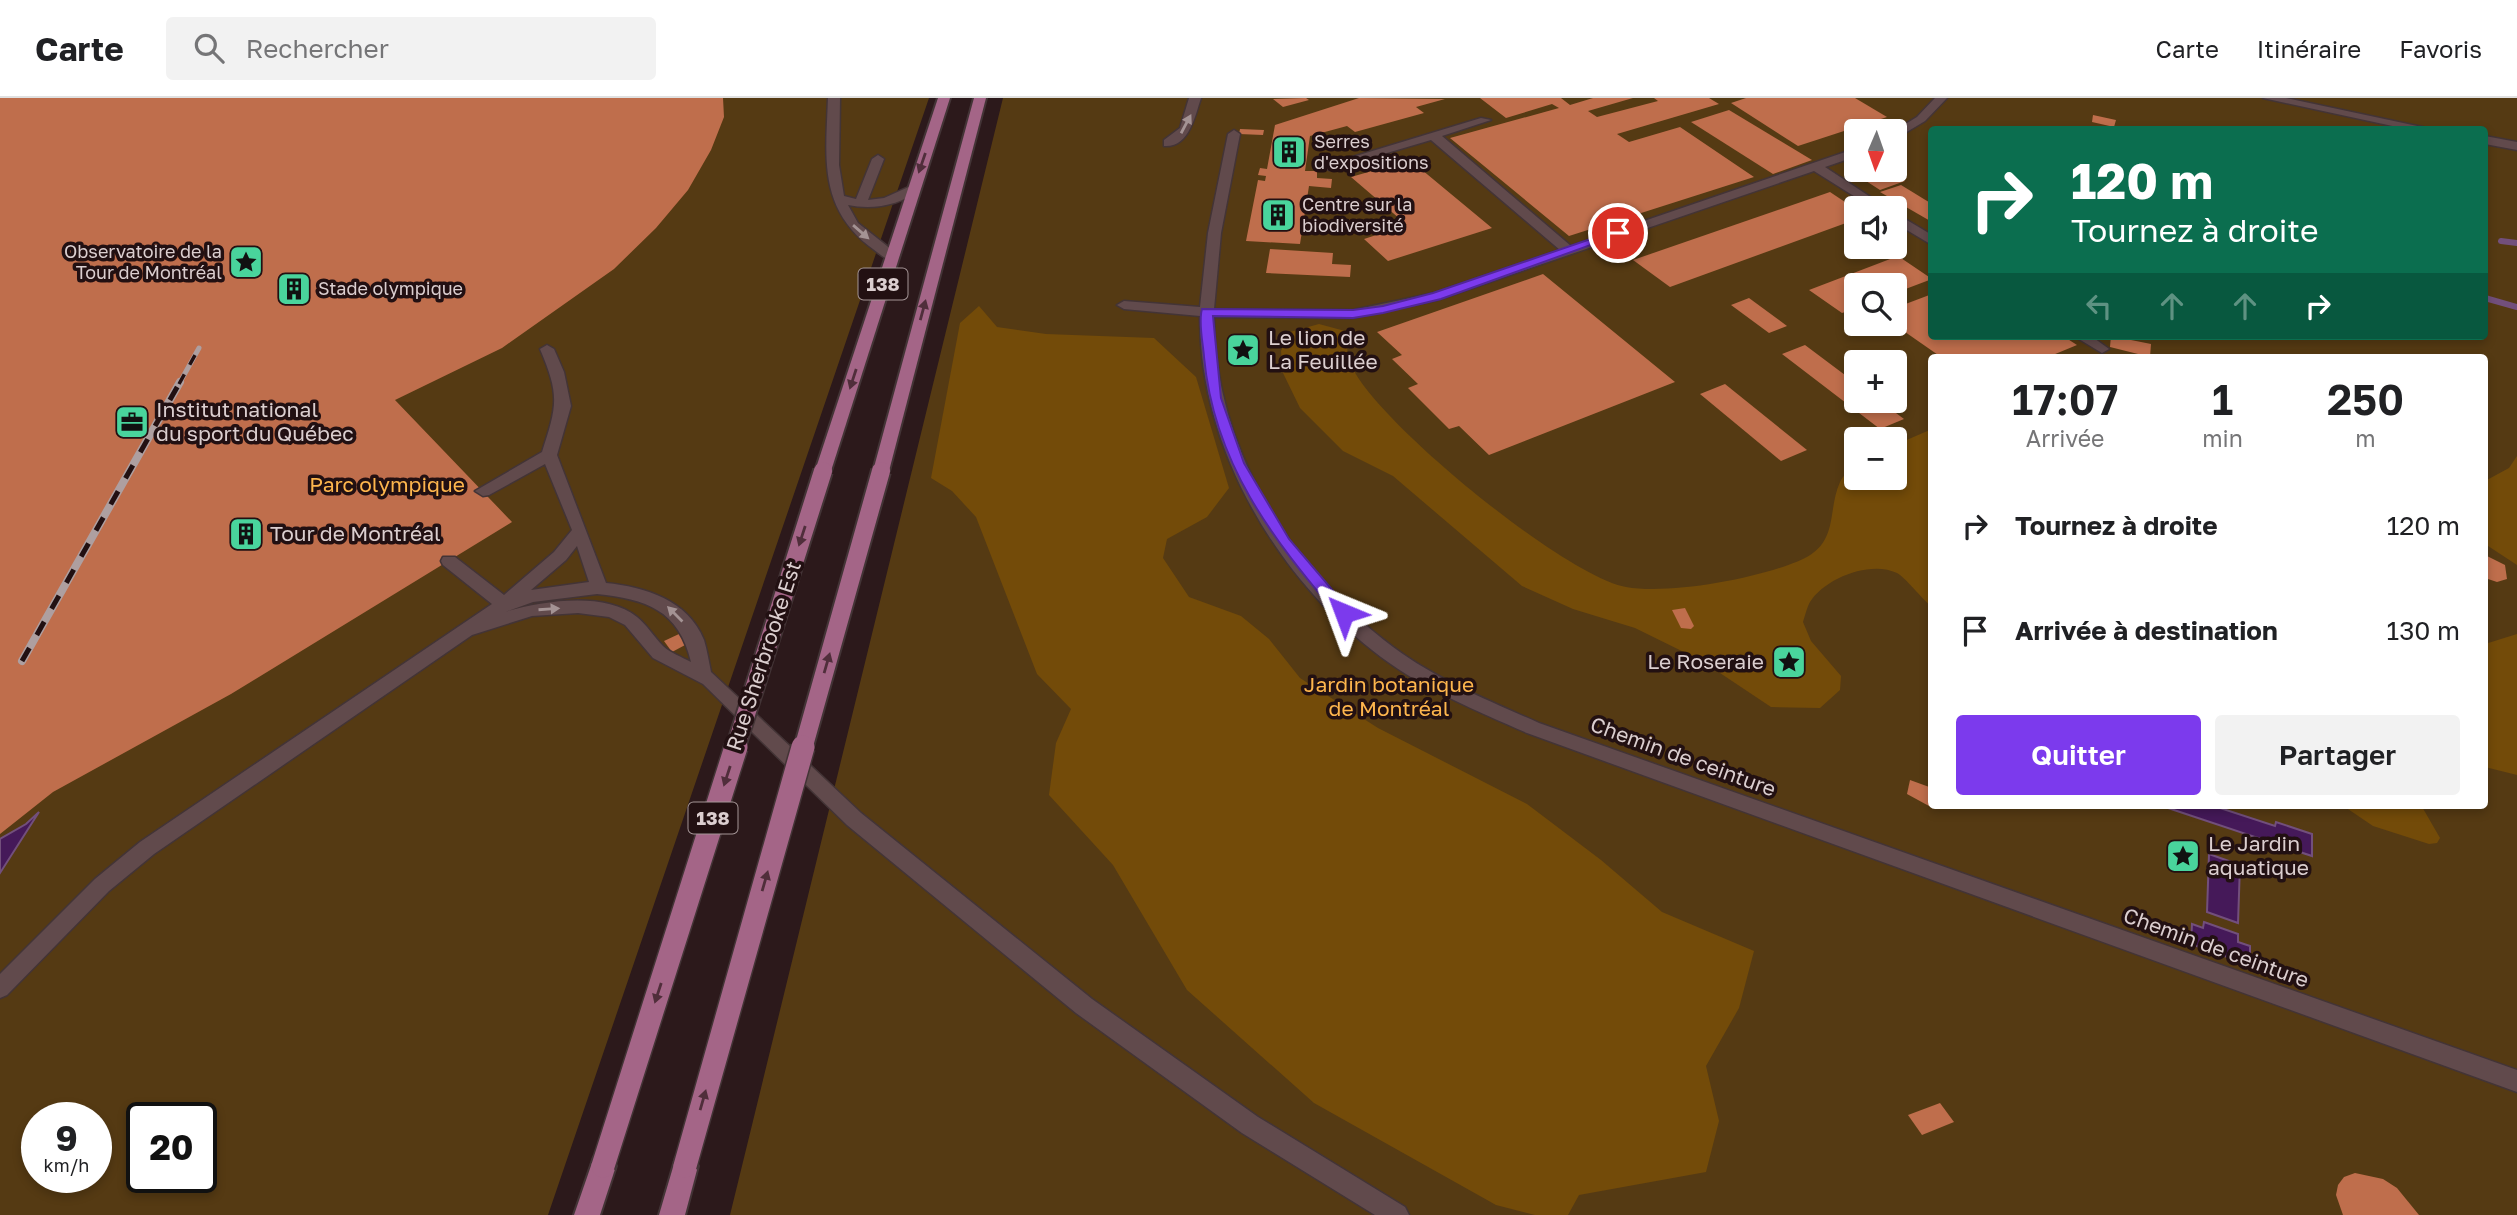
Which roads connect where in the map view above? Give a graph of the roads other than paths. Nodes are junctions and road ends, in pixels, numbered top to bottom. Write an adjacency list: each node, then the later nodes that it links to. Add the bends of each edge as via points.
1 (834, 98): 21 (lane, via 834,164)
2 (944, 98): 19 (main road, Rue Sherbrooke Est / 138, one-way to 19)
3 (980, 98): 43 (main road, 138, one-way to 3, bridge, via 881,471)
4 (1195, 98): 13 (lane, one-way to 4, via 1185,130)
5 (1941, 98): 9 (lane)
6 (2269, 98): 8 (lane)
7 (1485, 120): 11 (lane)
8 (2411, 126)
9 (1908, 128)
10 (1234, 134): 28 (lane, Chemin de ceinture, via 1209,270)
11 (1433, 135): 17 (lane); 25 (lane)
12 (2488, 141): 14 (lane)
13 (1168, 143)
14 (2517, 146)
15 (1844, 157): 18 (lane)
16 (878, 159): 22 (lane)
17 (1329, 166)
18 (1818, 168): 20 (lane); 25 (lane)
19 (913, 189): 22 (lane, via 892,201); 26 (main road, Rue Sherbrooke Est / 138)
20 (1862, 196)
21 (840, 199): 22 (lane); 26 (lane, one-way to 26, via 852,224)
22 (861, 203)
23 (1907, 225): 24 (lane)
24 (1928, 238)
25 (1568, 250): 28 (lane, via 1437,296 1367,313)
26 (892, 257): 42 (main road, Rue Sherbrooke Est / 138, one-way to 42, bridge)
27 (1124, 305): 28 (lane)
28 (1207, 312): 41 (lane, Chemin de ceinture, via 1211,378 1221,419 1248,484 1277,532 1305,571 1367,635 1463,698 1534,728)
29 (2087, 340): 31 (lane)
30 (547, 349): 32 (lane, via 565,406)
31 (2102, 349)
32 (550, 455): 33 (lane); 34 (lane)
33 (483, 491)
34 (580, 531): 36 (lane); 37 (lane, via 560,556)
35 (449, 561): 37 (lane)
36 (599, 588): 37 (lane, via 540,592); 39 (lane, one-way to 36, via 701,652 688,627 668,607 650,596)
37 (504, 604): 38 (lane)
38 (460, 632): 39 (lane, one-way to 39, via 531,610 578,607 612,611 631,621 659,653); 40 (lane, via 147,848 102,885)
39 (703, 674): 44 (lane, via 854,819 1084,1006 1250,1125)
40 (0, 988)
41 (2517, 1081)
42 (587, 1215)
43 (672, 1215)
44 (1397, 1215)

